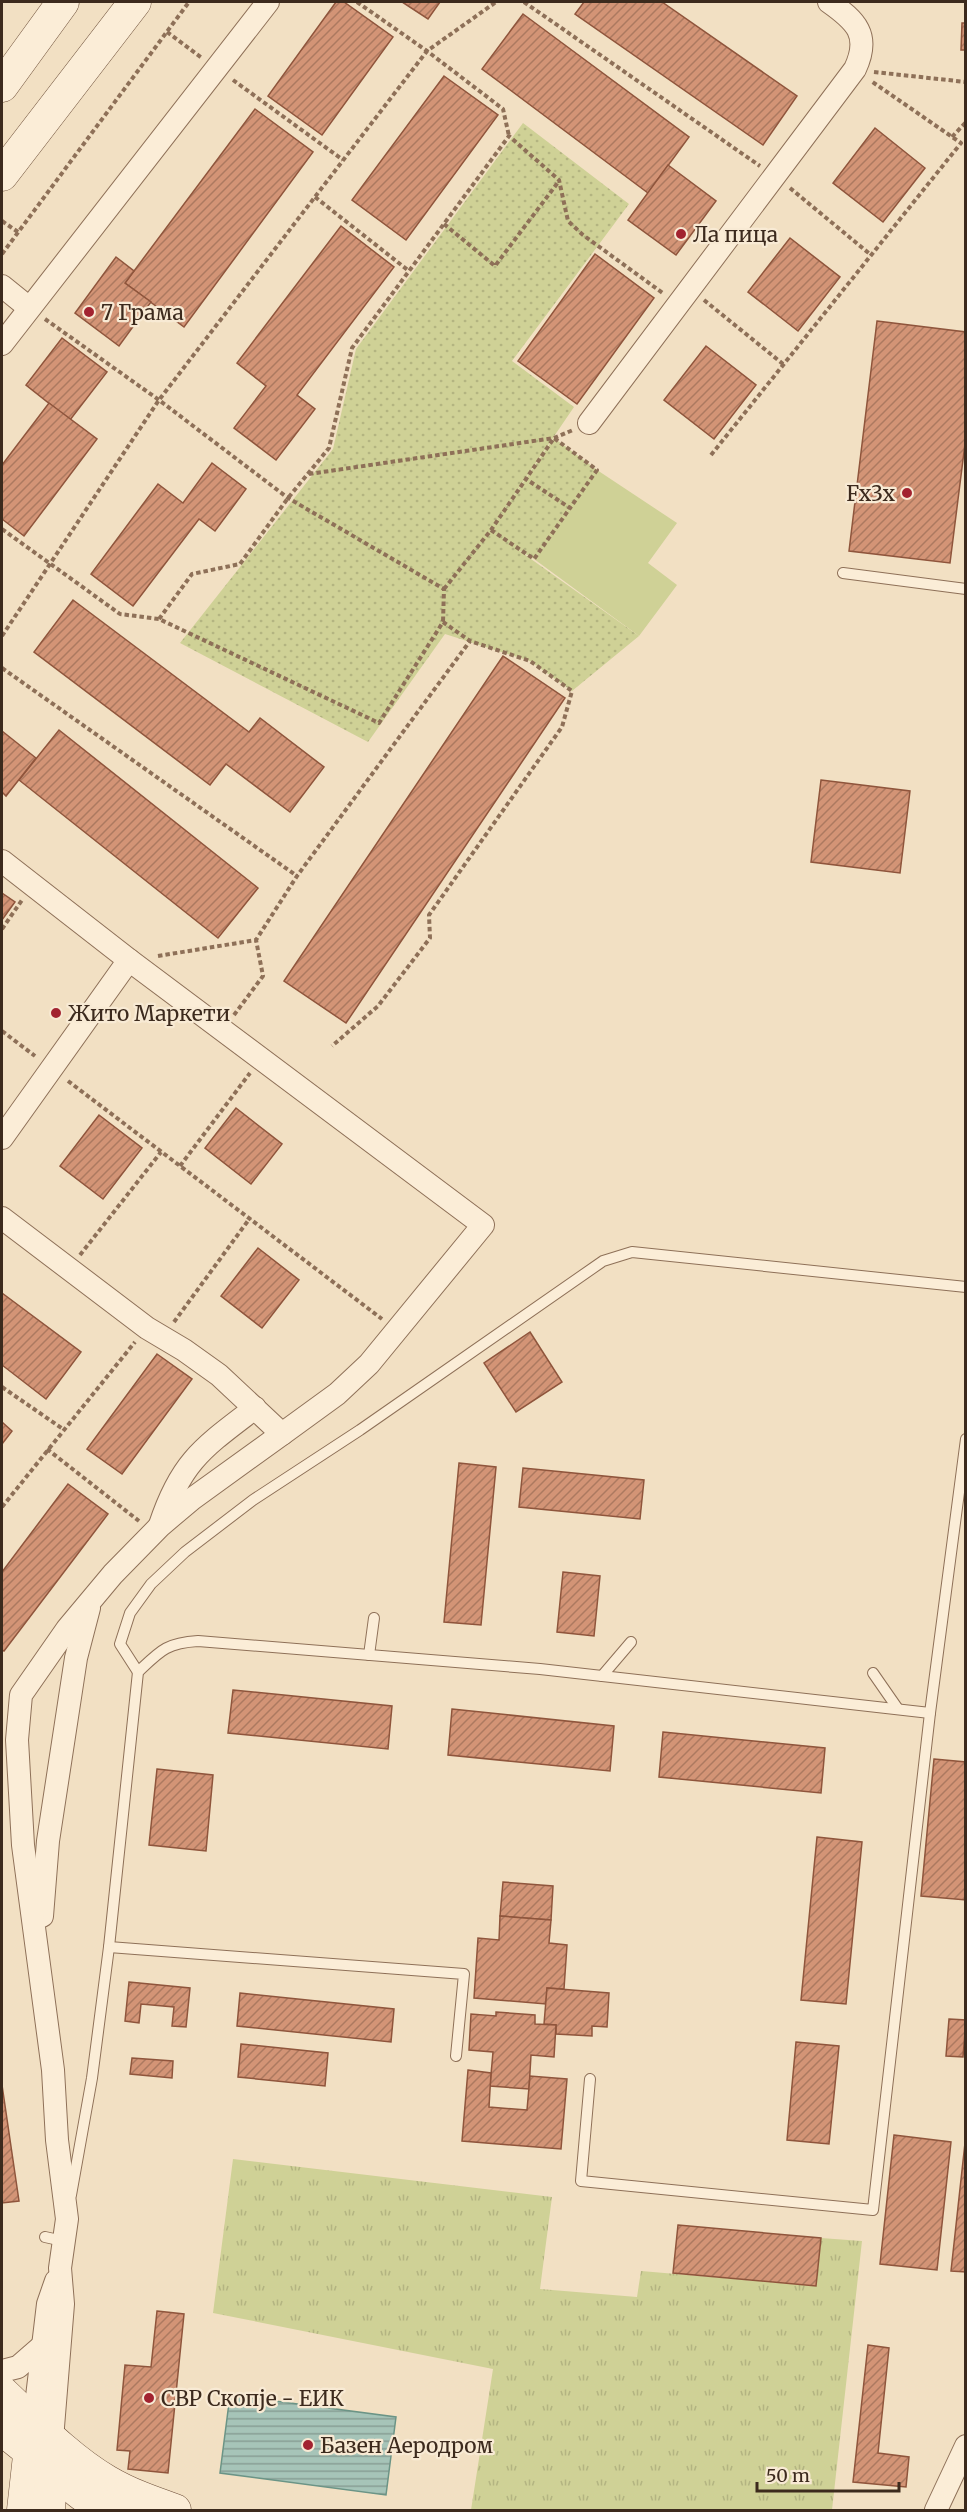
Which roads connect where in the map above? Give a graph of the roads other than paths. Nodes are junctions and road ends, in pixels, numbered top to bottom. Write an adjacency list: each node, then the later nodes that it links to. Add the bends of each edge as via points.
1 (63, 2): 5 (street)
2 (135, 2): 6 (street)
3 (268, 2): 8 (street)
4 (829, 2): 10 (street, via 852,19 859,30 862,49 855,69)
5 (2, 86)
6 (2, 175)
7 (2, 286): 8 (street)
8 (28, 307): 9 (street)
9 (3, 337)
10 (589, 423)
11 (843, 573): 12 (lane)
12 (966, 589)
13 (2, 861): 14 (street)
14 (129, 960): 15 (street); 19 (street, via 483,1225 369,1364 337,1394)
15 (2, 1138)
16 (2, 1218): 18 (street, via 155,1333 219,1375)
17 (966, 1287): 26 (lane, via 632,1252 603,1262 253,1500 184,1552 151,1584 130,1613 120,1644)
18 (255, 1408): 19 (street); 21 (street, via 200,1450 180,1477)
19 (282, 1434): 21 (street, via 192,1499)
20 (966, 1438): 30 (lane)
21 (157, 1530): 22 (street)
22 (90, 1603): 32 (street, via 76,1658 48,1841); 32 (street, via 26,1685 19,1705 23,1845)
23 (374, 1618): 25 (lane)
24 (631, 1642): 28 (lane)
25 (369, 1655): 26 (lane, via 174,1642); 28 (lane)
26 (138, 1672): 31 (lane)
27 (873, 1673): 29 (lane)
28 (602, 1676): 29 (lane)
29 (898, 1709): 30 (lane)
30 (930, 1713): 34 (lane, via 873,2210 581,2181)
31 (109, 1947): 33 (lane, via 464,1974); 35 (lane, via 92,2078)
32 (38, 1966): 35 (street, via 53,2070)
33 (456, 2056)
34 (590, 2079)
35 (58, 2232): 36 (street)
36 (60, 2268): 37 (street, via 48,2304); 41 (street, via 63,2304)
37 (41, 2347): 38 (street, via 18,2367); 41 (street)
38 (2, 2371)
39 (2, 2392): 41 (street)
40 (2, 2429): 41 (street)
41 (42, 2446): 43 (street); 44 (street); 45 (street, via 75,2492); 46 (street, via 131,2494)
42 (966, 2446): 47 (street)
43 (23, 2511)
44 (49, 2511)
45 (114, 2511)
46 (175, 2511)
47 (936, 2511)

